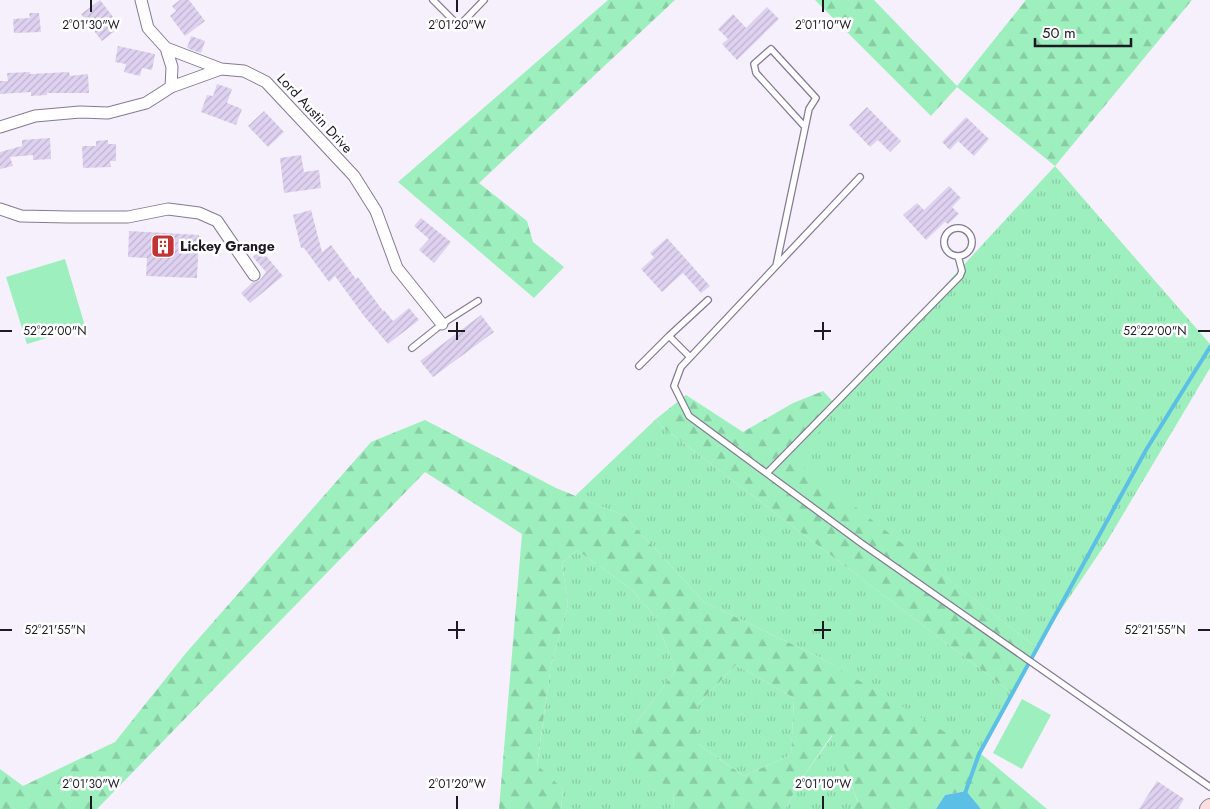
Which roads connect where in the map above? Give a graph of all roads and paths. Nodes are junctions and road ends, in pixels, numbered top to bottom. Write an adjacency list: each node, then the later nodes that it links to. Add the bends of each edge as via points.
1 (141, 0): 4 (street, via 148,28)
2 (433, 0): 3 (lane, via 459,26)
3 (484, 0)
4 (166, 48): 5 (street); 6 (street, via 172,67)
5 (221, 69): 6 (street, Lord Austin Drive); 16 (street, Lord Austin Drive, via 244,71 266,82 354,176 376,211 397,268)
6 (171, 87): 7 (street, Lord Austin Drive, via 146,103 108,113 35,116)
7 (0, 127)
8 (805, 127): 8 (lane, via 809,109 816,98 771,49 754,64 756,73); 12 (lane)
9 (860, 177): 12 (lane)
10 (0, 209): 13 (street, via 21,216 58,217 128,217 168,209 199,213 217,221)
11 (958, 256): 11 (lane, via 972,246 968,232 960,228 948,232 944,241 946,249); 21 (lane, via 960,276)
12 (776, 266): 19 (lane)
13 (254, 274)
14 (708, 300): 17 (lane)
15 (478, 301): 16 (lane)
16 (442, 324): 18 (lane)
17 (669, 336): 19 (lane); 20 (lane)
18 (412, 348)
19 (690, 356): 21 (lane, via 681,367 674,386 689,416)
20 (639, 366)
21 (767, 473): 22 (lane)
22 (1210, 787)

